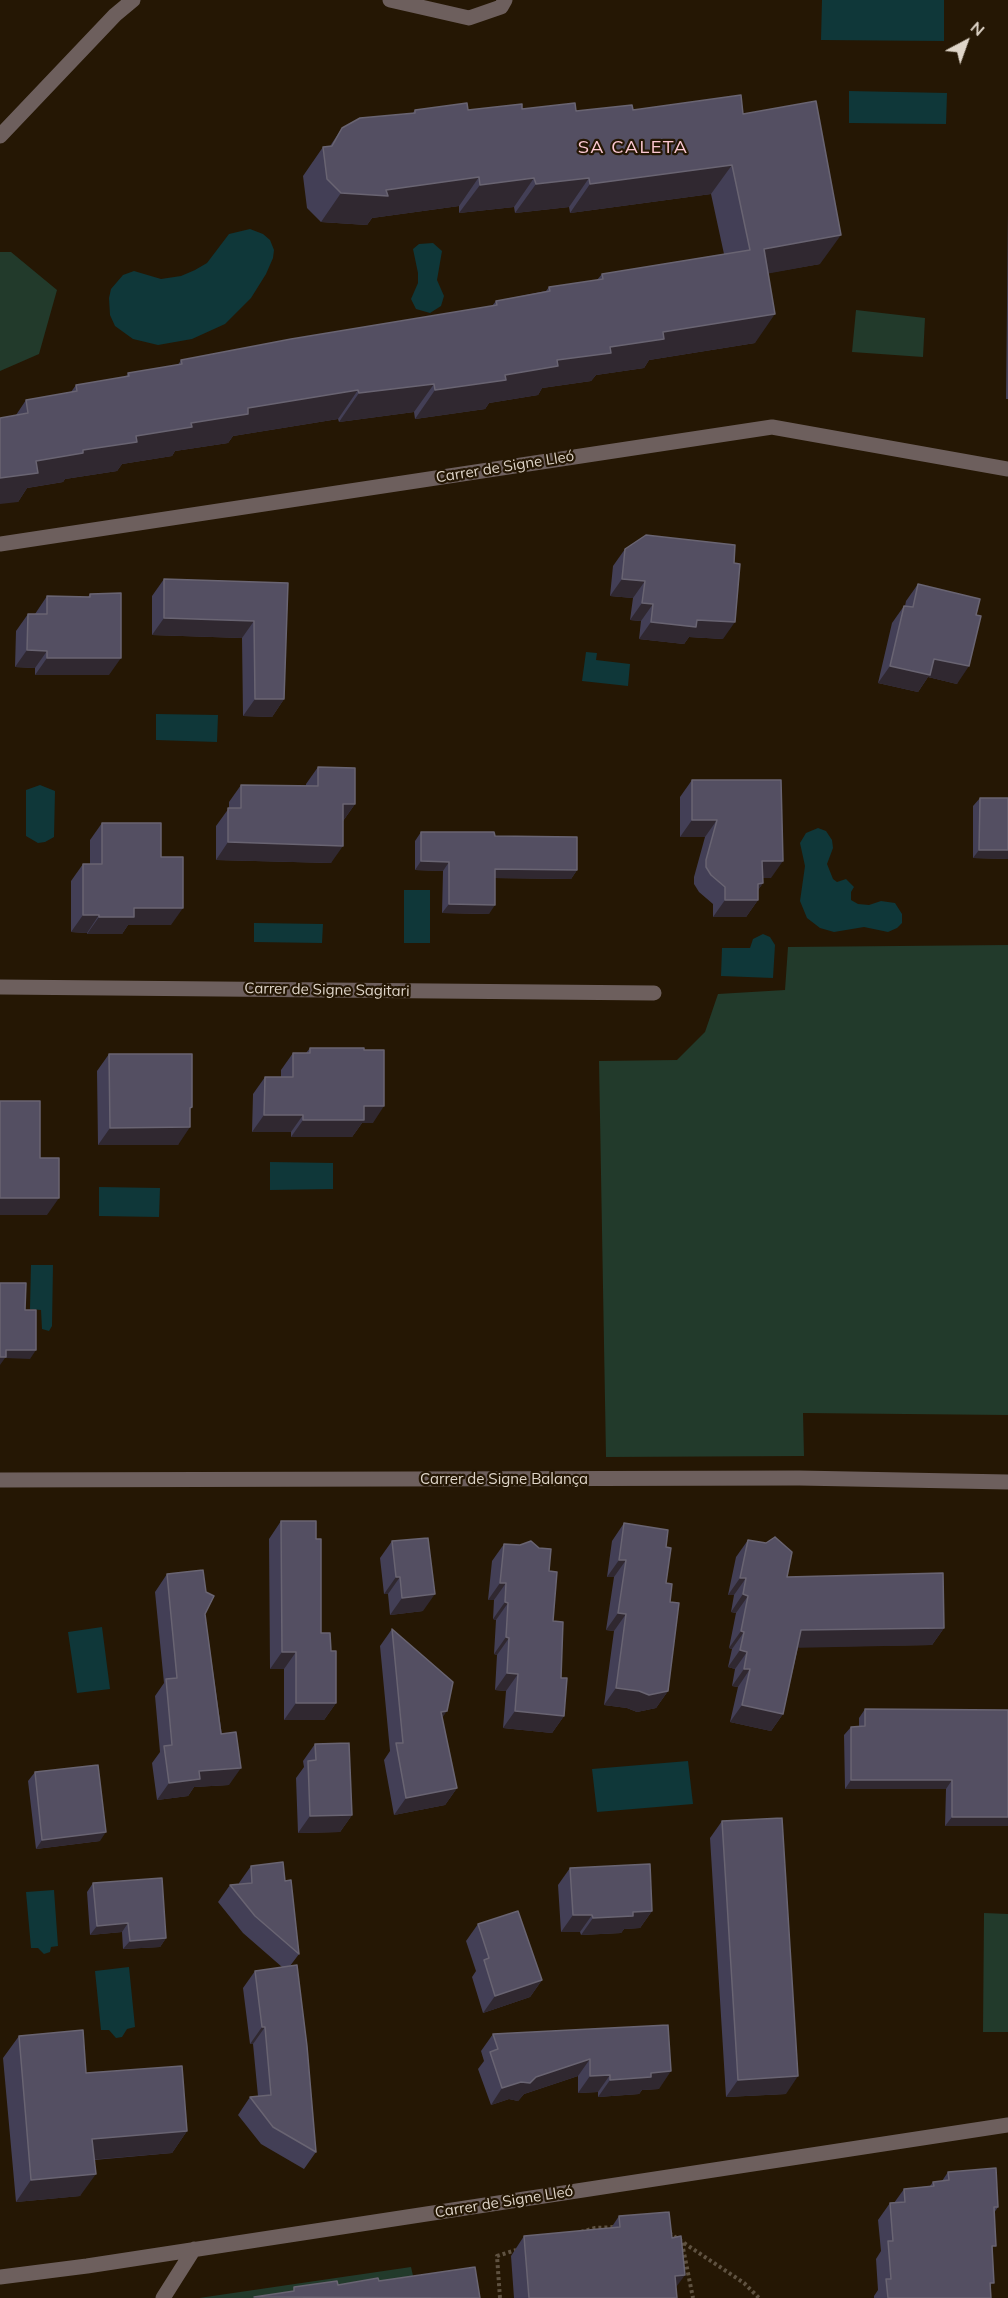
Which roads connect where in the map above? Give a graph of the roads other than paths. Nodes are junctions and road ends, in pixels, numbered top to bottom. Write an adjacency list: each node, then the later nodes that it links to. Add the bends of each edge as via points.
1 (133, 0): 4 (street)
2 (390, 0): 3 (street, via 469,18 501,7)
3 (505, 0)
4 (0, 136)
5 (1008, 469): 6 (street, Carrer de Signe Lleó, via 772,427)
6 (0, 544)
7 (0, 987): 8 (street, Carrer de Signe Sagitari)
8 (654, 993)
9 (0, 1480): 10 (street, Carrer de Signe Balança, via 799,1478)
10 (1008, 1482)
11 (1008, 2125): 12 (street, Carrer de Signe Lleó)
12 (194, 2249): 13 (street, Carrer de Signe Lleó); 14 (street)
13 (0, 2277)
14 (163, 2298)

